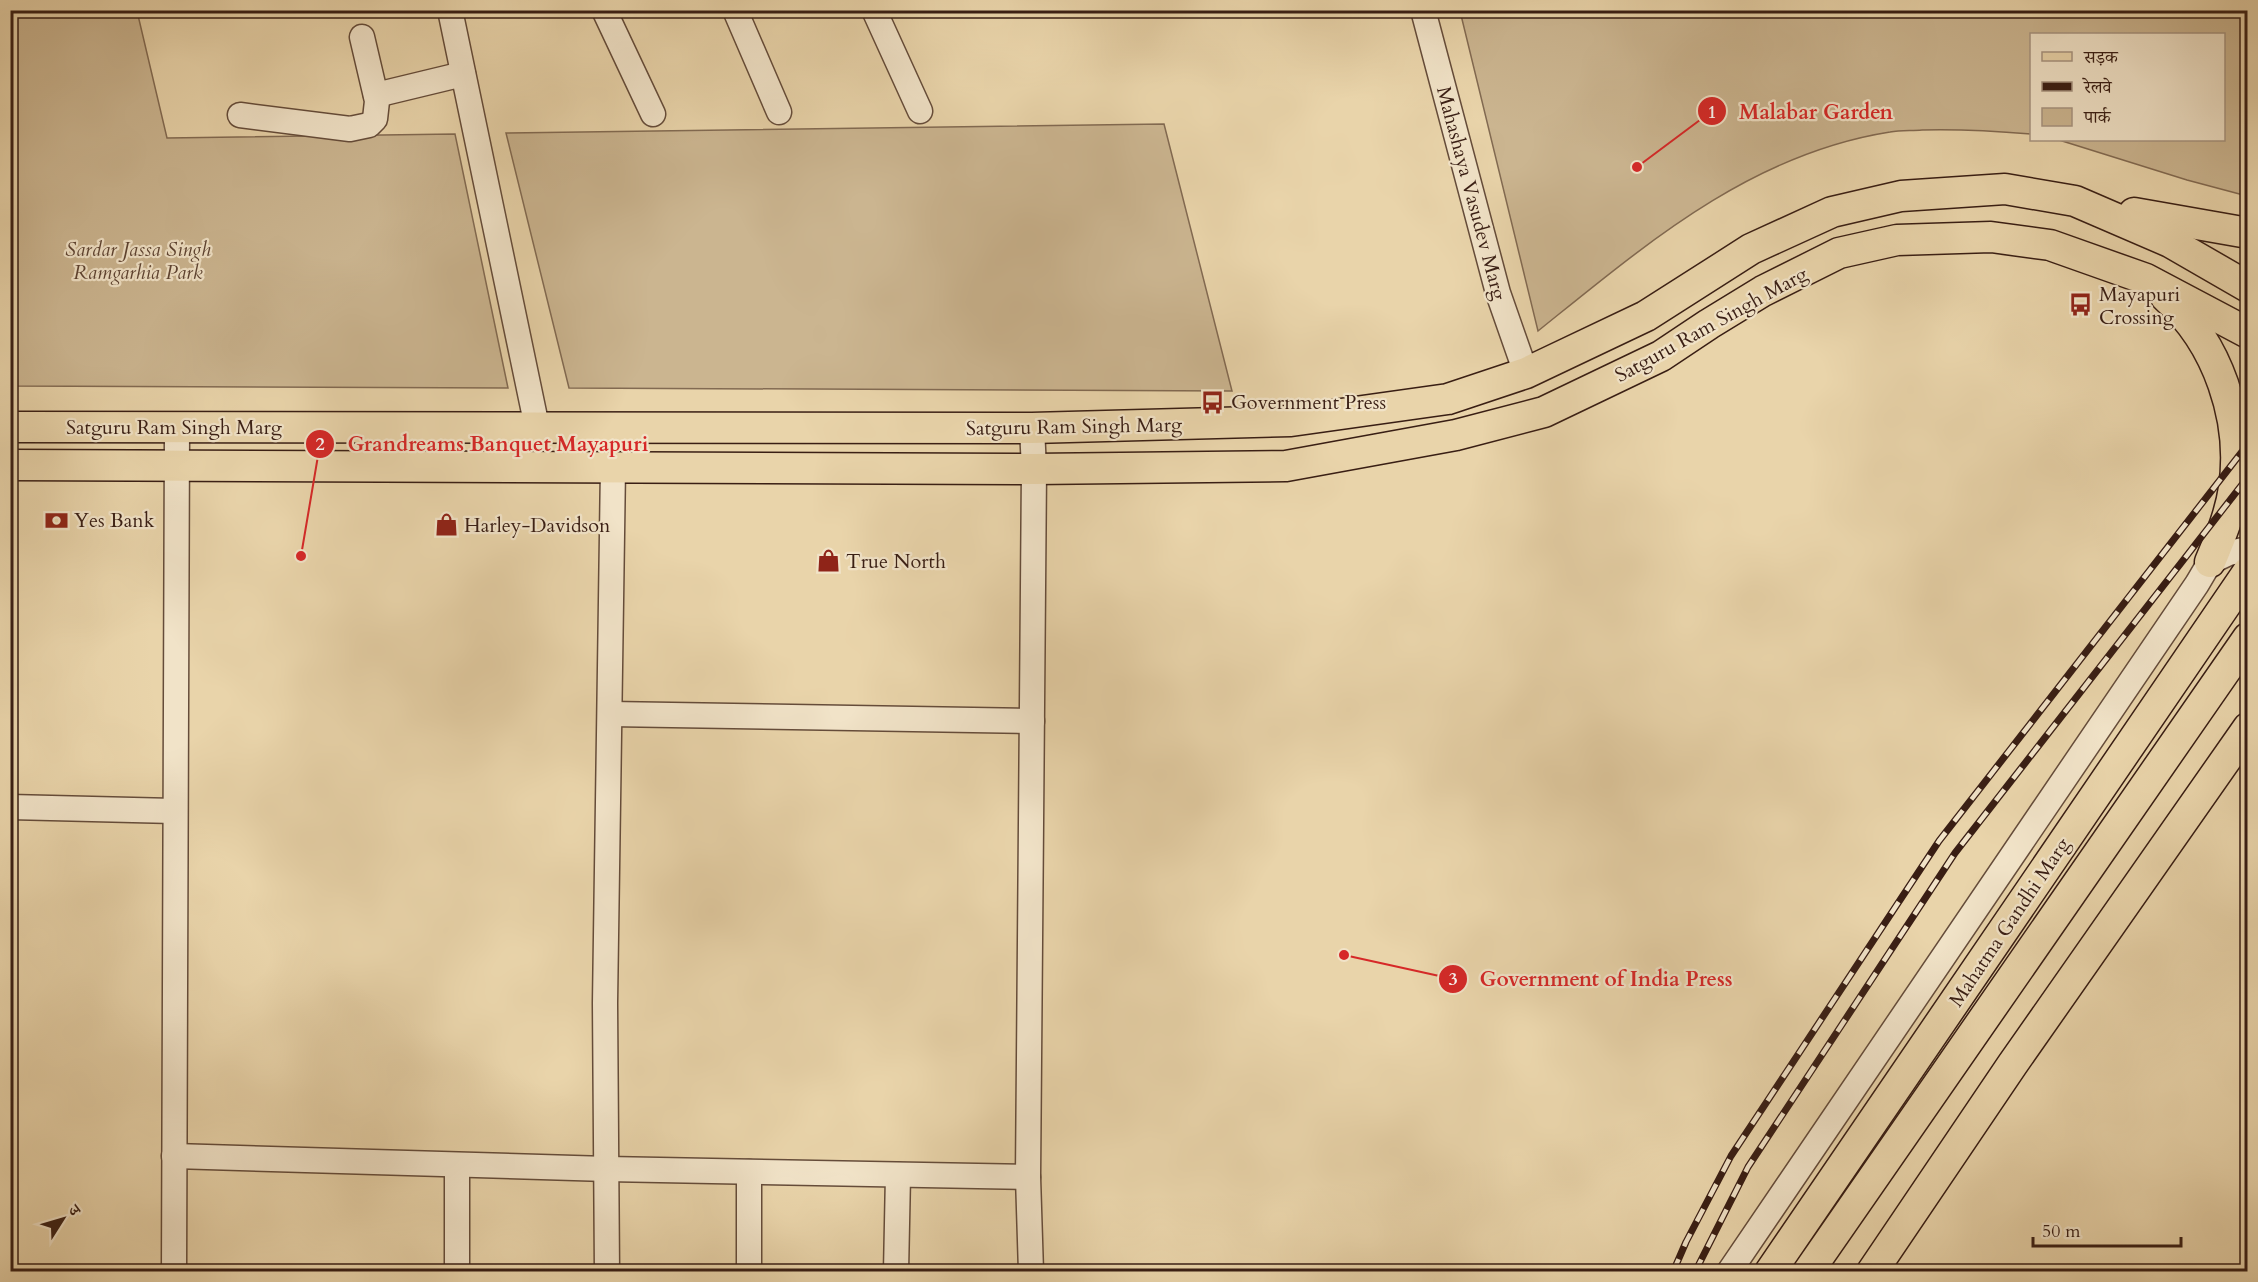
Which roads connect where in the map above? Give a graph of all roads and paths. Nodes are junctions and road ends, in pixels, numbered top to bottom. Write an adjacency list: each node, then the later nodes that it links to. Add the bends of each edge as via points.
1 (450, 10): 7 (street)
2 (604, 10): 11 (street)
3 (735, 10): 10 (street)
4 (874, 10): 9 (street)
5 (1423, 10): 20 (street, Mahashaya Vasudev Marg, via 1498,294)
6 (362, 37): 8 (street)
7 (463, 74): 8 (street); 24 (street)
8 (376, 95): 12 (street, via 375,119 360,128)
9 (920, 111)
10 (779, 112)
11 (653, 114)
12 (240, 115)
13 (2075, 201): 14 (main road); 16 (main road, Satguru Ram Singh Marg, via 2170,242); 20 (main road, Satguru Ram Singh Marg, via 2005,189 1901,196 1832,212 1751,249 1646,316)
14 (2247, 233)
15 (2146, 279): 17 (main road, Satguru Ram Singh Marg); 21 (main road, Satguru Ram Singh Marg, via 2050,245 1990,237 1897,240 1851,250 1763,291 1661,356); 31 (main road, via 2175,305 2200,337 2218,372 2230,409 2236,448 2234,488 2225,526)
16 (2247, 287)
17 (2214, 315): 18 (main road, Satguru Ram Singh Marg); 19 (main road)
18 (2247, 333)
19 (2247, 355)
20 (1526, 374): 21 (main road); 25 (main road, Satguru Ram Singh Marg, via 1448,399 1291,421)
21 (1544, 412): 29 (main road, Satguru Ram Singh Marg, via 1456,435 1286,466)
22 (10, 427): 23 (main road, Satguru Ram Singh Marg)
23 (177, 427): 24 (main road, Satguru Ram Singh Marg); 27 (street)
24 (537, 427): 25 (main road, Satguru Ram Singh Marg)
25 (1032, 428): 29 (street)
26 (10, 465): 27 (main road, Satguru Ram Singh Marg)
27 (176, 465): 28 (main road, Satguru Ram Singh Marg); 40 (street)
28 (614, 467): 29 (main road, Satguru Ram Singh Marg); 36 (street)
29 (1034, 469): 37 (street)
30 (2247, 549): 31 (street)
31 (2210, 562): 53 (street)
32 (2247, 572): 33 (main road, Mahatma Gandhi Marg)
33 (2233, 606): 54 (main road, Mahatma Gandhi Marg)
34 (2247, 638): 55 (main road, Mahatma Gandhi Marg)
35 (2247, 668): 56 (main road)
36 (610, 714): 37 (street); 43 (street, via 605,1003)
37 (1032, 721): 46 (street)
38 (2247, 728): 57 (main road)
39 (10, 807): 40 (street)
40 (174, 811): 41 (street)
41 (174, 1156): 42 (street); 47 (street)
42 (457, 1165): 43 (street); 48 (street)
43 (607, 1169): 44 (street); 49 (street)
44 (749, 1172): 45 (street); 50 (street)
45 (898, 1175): 46 (street); 51 (street)
46 (1028, 1177): 52 (street)
47 (174, 1272)
48 (457, 1272)
49 (607, 1272)
50 (749, 1272)
51 (896, 1272)
52 (1031, 1272)
53 (1729, 1272)
54 (1770, 1272)
55 (1808, 1272)
56 (1832, 1272)
57 (1872, 1272)

